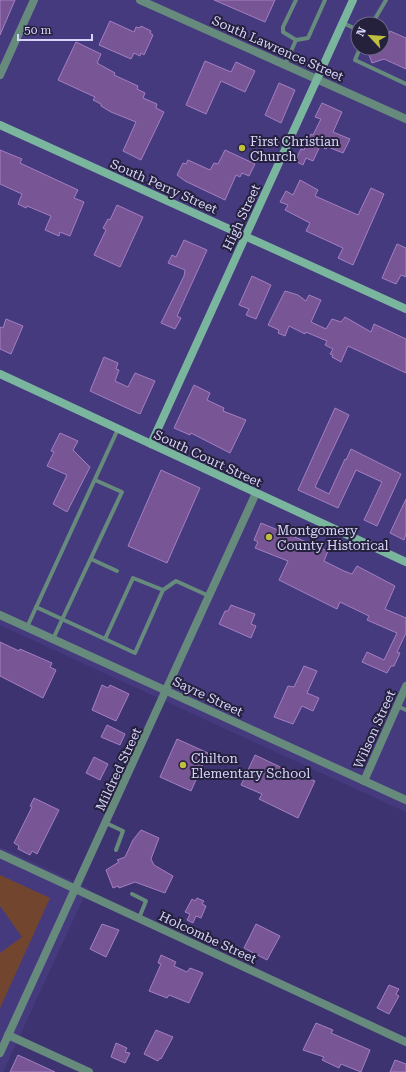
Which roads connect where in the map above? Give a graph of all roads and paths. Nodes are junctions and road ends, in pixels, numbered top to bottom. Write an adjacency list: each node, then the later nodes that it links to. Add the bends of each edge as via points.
1 (34, 0): 15 (street)
2 (140, 0): 14 (street, South Lawrence Street)
3 (290, 0): 8 (lane)
4 (296, 0): 8 (lane)
5 (325, 0): 12 (lane, via 308,38)
6 (353, 0): 10 (main road, High Street)
7 (386, 0): 9 (lane)
8 (294, 6): 12 (lane, via 283,32)
9 (377, 16)
10 (342, 23): 11 (lane); 16 (main road, High Street)
11 (350, 26)
12 (296, 40): 14 (lane)
13 (357, 56): 17 (lane, via 355,60)
14 (285, 65): 16 (street, South Lawrence Street)
15 (0, 75)
16 (317, 79): 18 (street, South Lawrence Street); 20 (main road, High Street)
17 (406, 84)
18 (406, 119)
19 (0, 125): 20 (main road, South Perry Street)
20 (245, 236): 21 (main road, South Perry Street); 24 (main road, High Street)
21 (406, 309)
22 (0, 374): 23 (main road, South Court Street)
23 (118, 429): 24 (main road, South Court Street); 25 (lane)
24 (151, 444): 26 (main road, South Court Street)
25 (95, 480): 27 (lane, via 122,492); 32 (lane)
26 (256, 493): 28 (main road, South Court Street); 31 (street, Mildred Street)
27 (91, 559): 29 (lane); 34 (lane)
28 (406, 562)
29 (117, 571)
30 (163, 590): 31 (lane, via 176,581); 37 (lane, via 133,578); 37 (lane, via 135,653)
31 (210, 596): 39 (street, Mildred Street)
32 (36, 607): 34 (lane); 35 (lane)
33 (0, 615): 35 (street, Sayre Street)
34 (62, 620): 36 (lane); 37 (lane)
35 (27, 627): 36 (street, Sayre Street)
36 (53, 639): 39 (street, Sayre Street)
37 (105, 640)
38 (406, 686): 40 (street, Wilson Street)
39 (167, 690): 42 (street, Sayre Street); 44 (street, Mildred Street)
40 (397, 706): 41 (lane); 42 (street, Wilson Street)
41 (406, 710)
42 (364, 781): 43 (street, Sayre Street)
43 (406, 800)
44 (106, 824): 45 (lane, via 124,831); 47 (street, Mildred Street)
45 (116, 850)
46 (0, 854): 47 (street, Holcombe Street)
47 (76, 889): 49 (street, Holcombe Street); 50 (street, Mildred Street)
48 (132, 894): 49 (lane, via 146,902)
49 (138, 918): 51 (street, Holcombe Street)
50 (8, 1035): 52 (street, Mildred Street); 53 (street)
51 (406, 1042)
52 (0, 1053)
53 (89, 1072)

